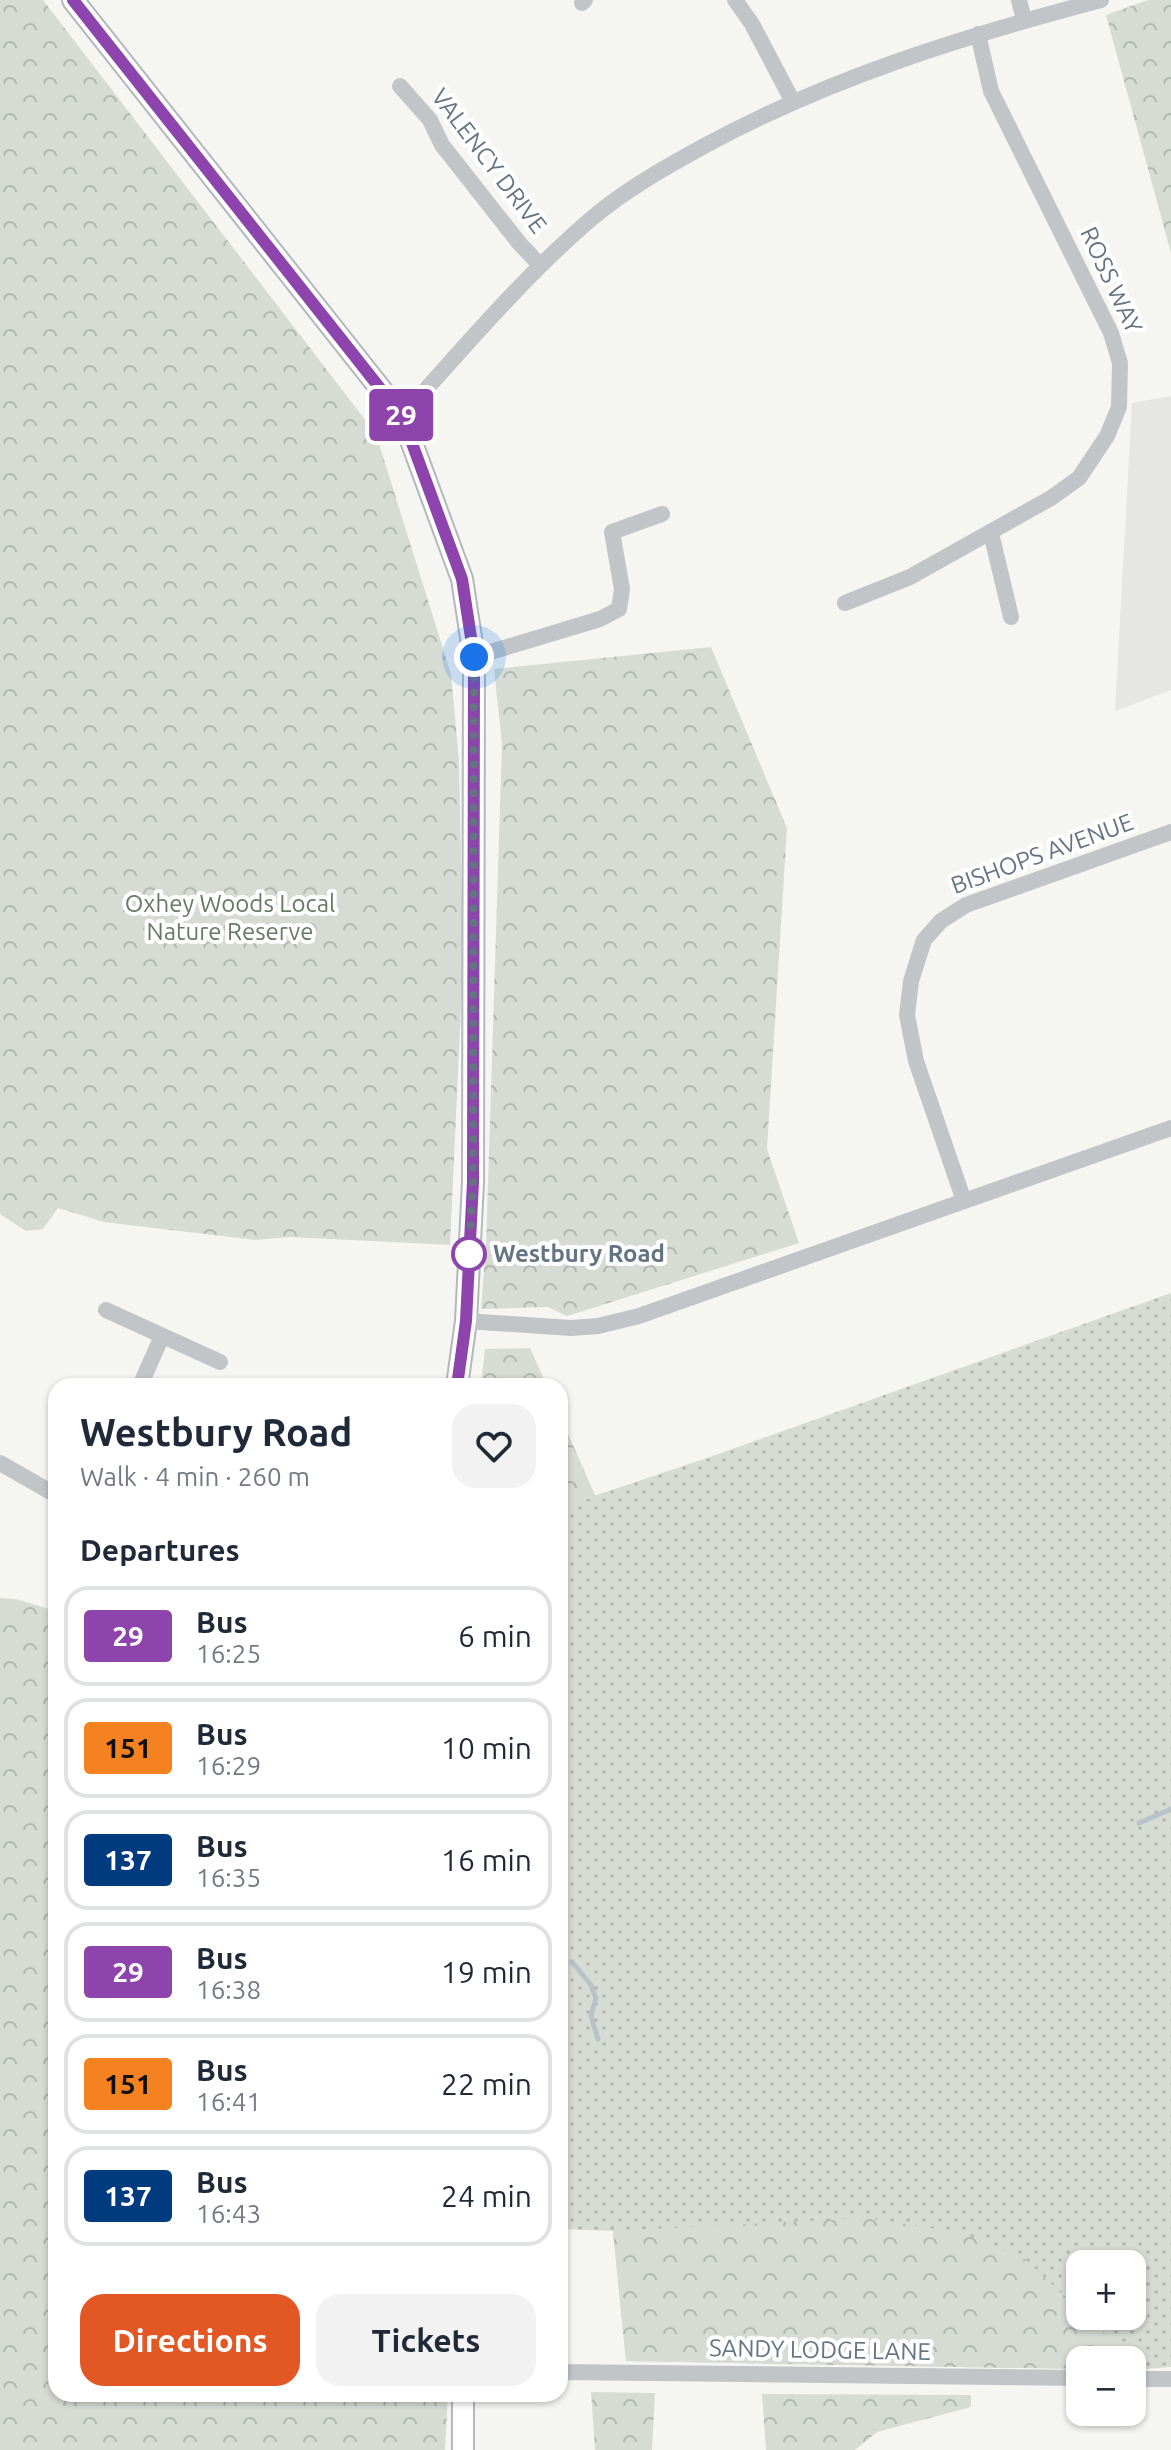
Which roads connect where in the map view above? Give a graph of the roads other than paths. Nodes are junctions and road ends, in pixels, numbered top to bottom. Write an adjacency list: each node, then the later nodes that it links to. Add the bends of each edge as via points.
1 (73, 0): 10 (main road)
2 (735, 0): 8 (street)
3 (1019, 0): 5 (street)
4 (1101, 0): 5 (street)
5 (1024, 20): 6 (street)
6 (978, 34): 8 (street, via 873,68); 12 (street, ROSS WAY, via 991,91 1103,313 1117,349 1121,381 1115,420 1079,478)
7 (400, 86): 9 (street, VALENCY DRIVE)
8 (793, 102): 9 (street, via 625,194)
9 (540, 265): 10 (street)
10 (402, 416): 15 (main road, via 462,579)
11 (662, 514): 15 (street, via 612,532 622,589 619,609)
12 (991, 533): 13 (street, ROSS WAY, via 910,577); 14 (street)
13 (845, 603)
14 (1011, 617)
15 (474, 657): 20 (main road, via 473,1182)
16 (1171, 832): 18 (street, BISHOPS AVENUE, via 966,905 924,940 908,997 909,1035)
17 (1171, 1128): 18 (street)
18 (964, 1201): 20 (street, via 598,1326)
19 (106, 1310): 21 (street)
20 (466, 1321): 24 (main road)
21 (162, 1336): 22 (street); 23 (street)
22 (220, 1362)
23 (144, 1378)
24 (458, 1378)
25 (0, 1463): 26 (street)
26 (48, 1490)
27 (568, 2372): 28 (street, SANDY LODGE LANE)
28 (1066, 2378)
29 (1146, 2379): 30 (street)
30 (1171, 2379)
31 (463, 2402): 32 (main road)
32 (463, 2450)

